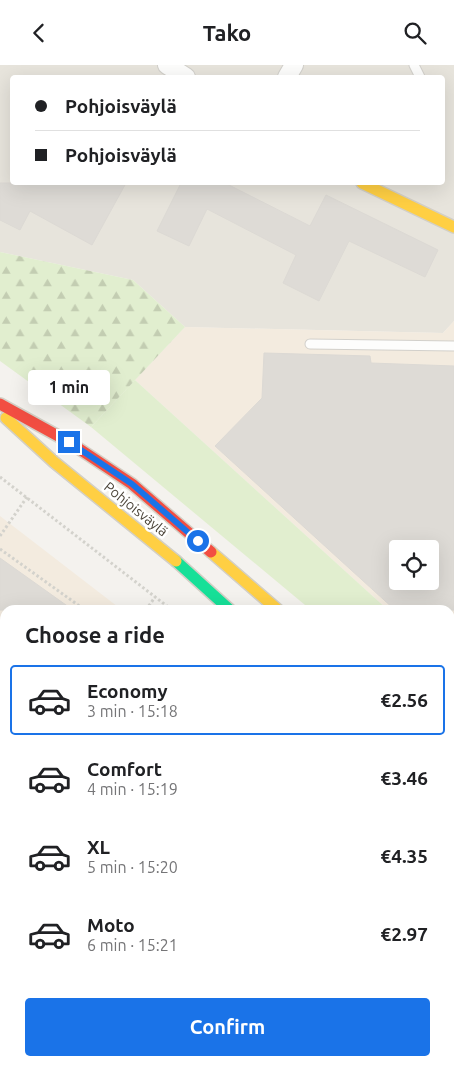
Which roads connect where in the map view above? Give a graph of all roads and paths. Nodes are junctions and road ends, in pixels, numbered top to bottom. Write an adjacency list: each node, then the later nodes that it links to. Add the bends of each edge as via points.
1 (167, 65): 2 (street)
2 (183, 75)
3 (368, 185): 4 (main road)
4 (454, 227)
5 (310, 344): 6 (lane)
6 (454, 346)
7 (0, 404): 18 (main road, Pohjoisväylä, via 69,442 132,484)
8 (0, 412): 17 (main road, Pohjoisväylä, via 54,462 164,550)
9 (0, 477): 10 (path)
10 (28, 497): 11 (path); 13 (path)
11 (0, 536)
12 (0, 549): 14 (path)
13 (156, 597): 15 (path); 16 (path)
14 (78, 605)
15 (150, 605)
16 (166, 605)
17 (224, 605)
18 (272, 605)

